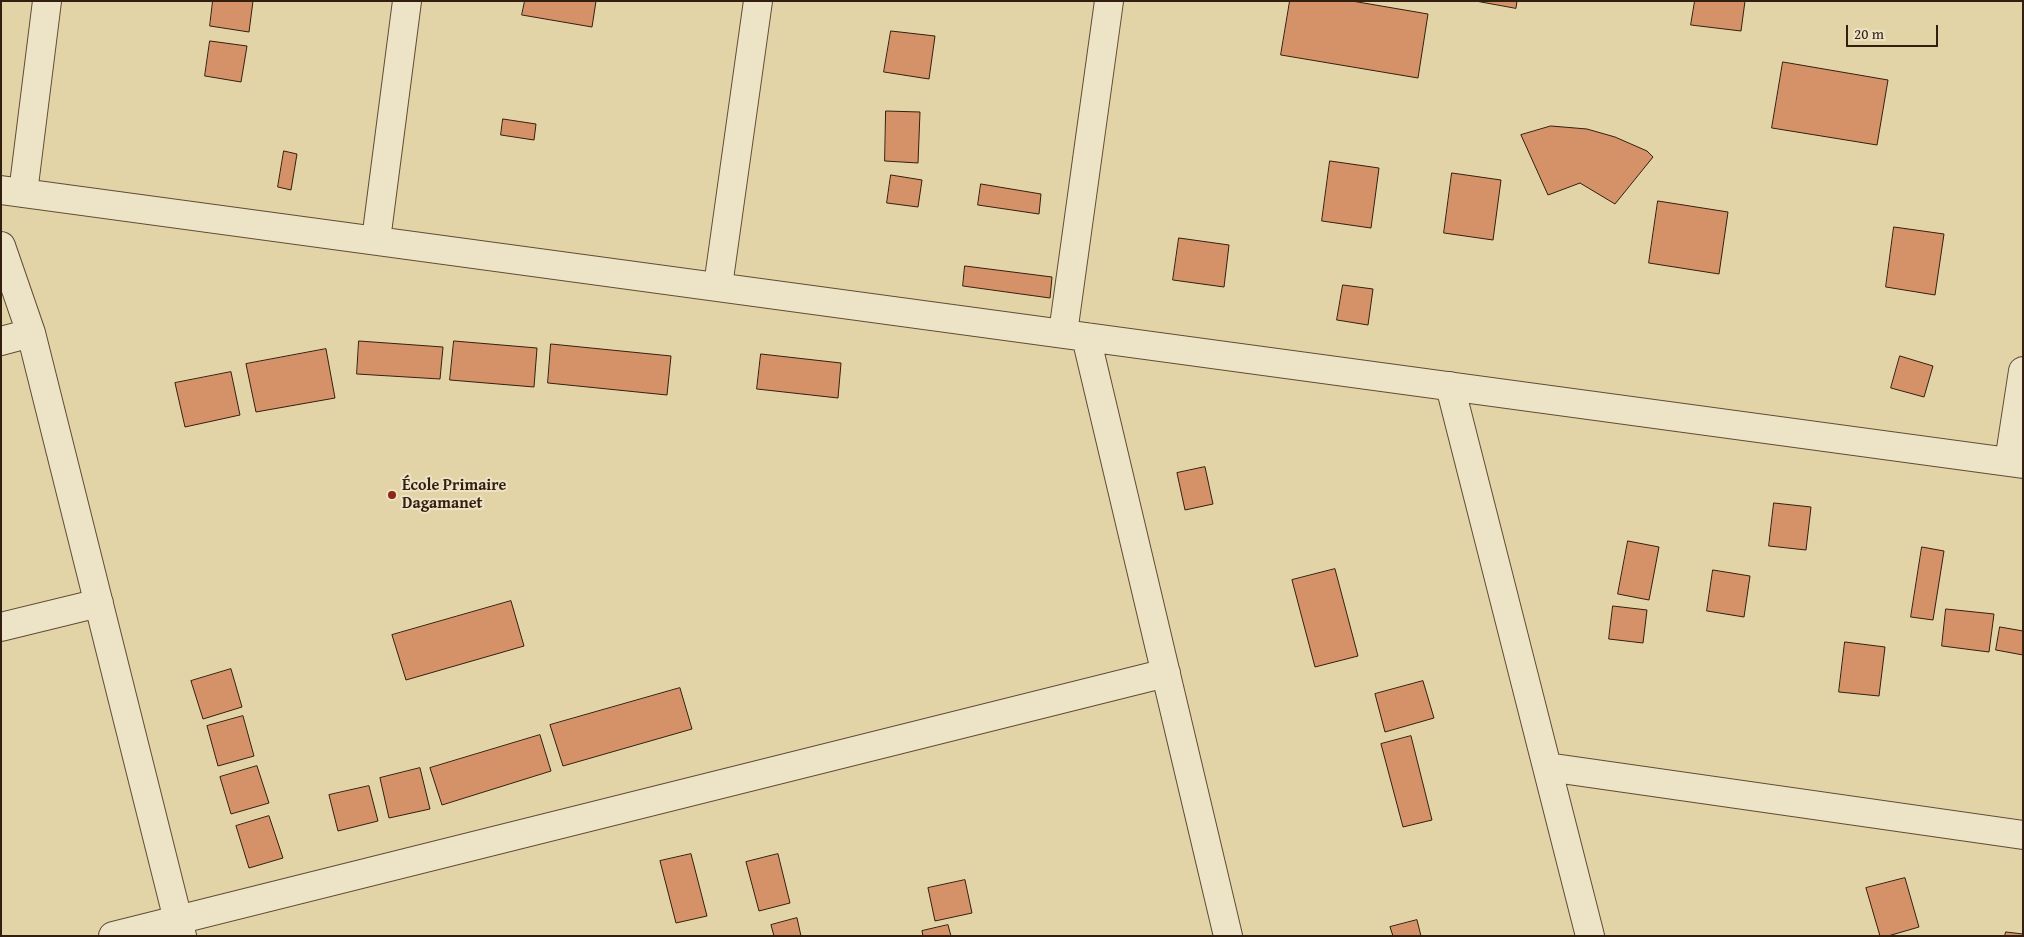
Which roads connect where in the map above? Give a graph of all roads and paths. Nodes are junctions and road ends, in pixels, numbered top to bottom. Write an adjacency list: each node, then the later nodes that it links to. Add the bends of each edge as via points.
1 (47, 1): 5 (street)
2 (407, 1): 6 (street)
3 (758, 1): 8 (street)
4 (1109, 1): 10 (street)
5 (12, 191): 6 (street)
6 (376, 240): 8 (street)
7 (1, 246): 9 (street)
8 (718, 286): 10 (street)
9 (31, 333): 11 (street); 15 (street)
10 (1075, 335): 13 (street); 17 (street)
11 (1, 341)
12 (2023, 371): 14 (street)
13 (1450, 386): 14 (street); 18 (street)
14 (2016, 463)
15 (99, 603): 16 (street); 20 (street)
16 (1, 627)
17 (1166, 673): 20 (street); 22 (street)
18 (1547, 766): 19 (street); 23 (street)
19 (2023, 834)
20 (180, 927): 21 (street)
21 (112, 936)
22 (1228, 936)
23 (1590, 936)

